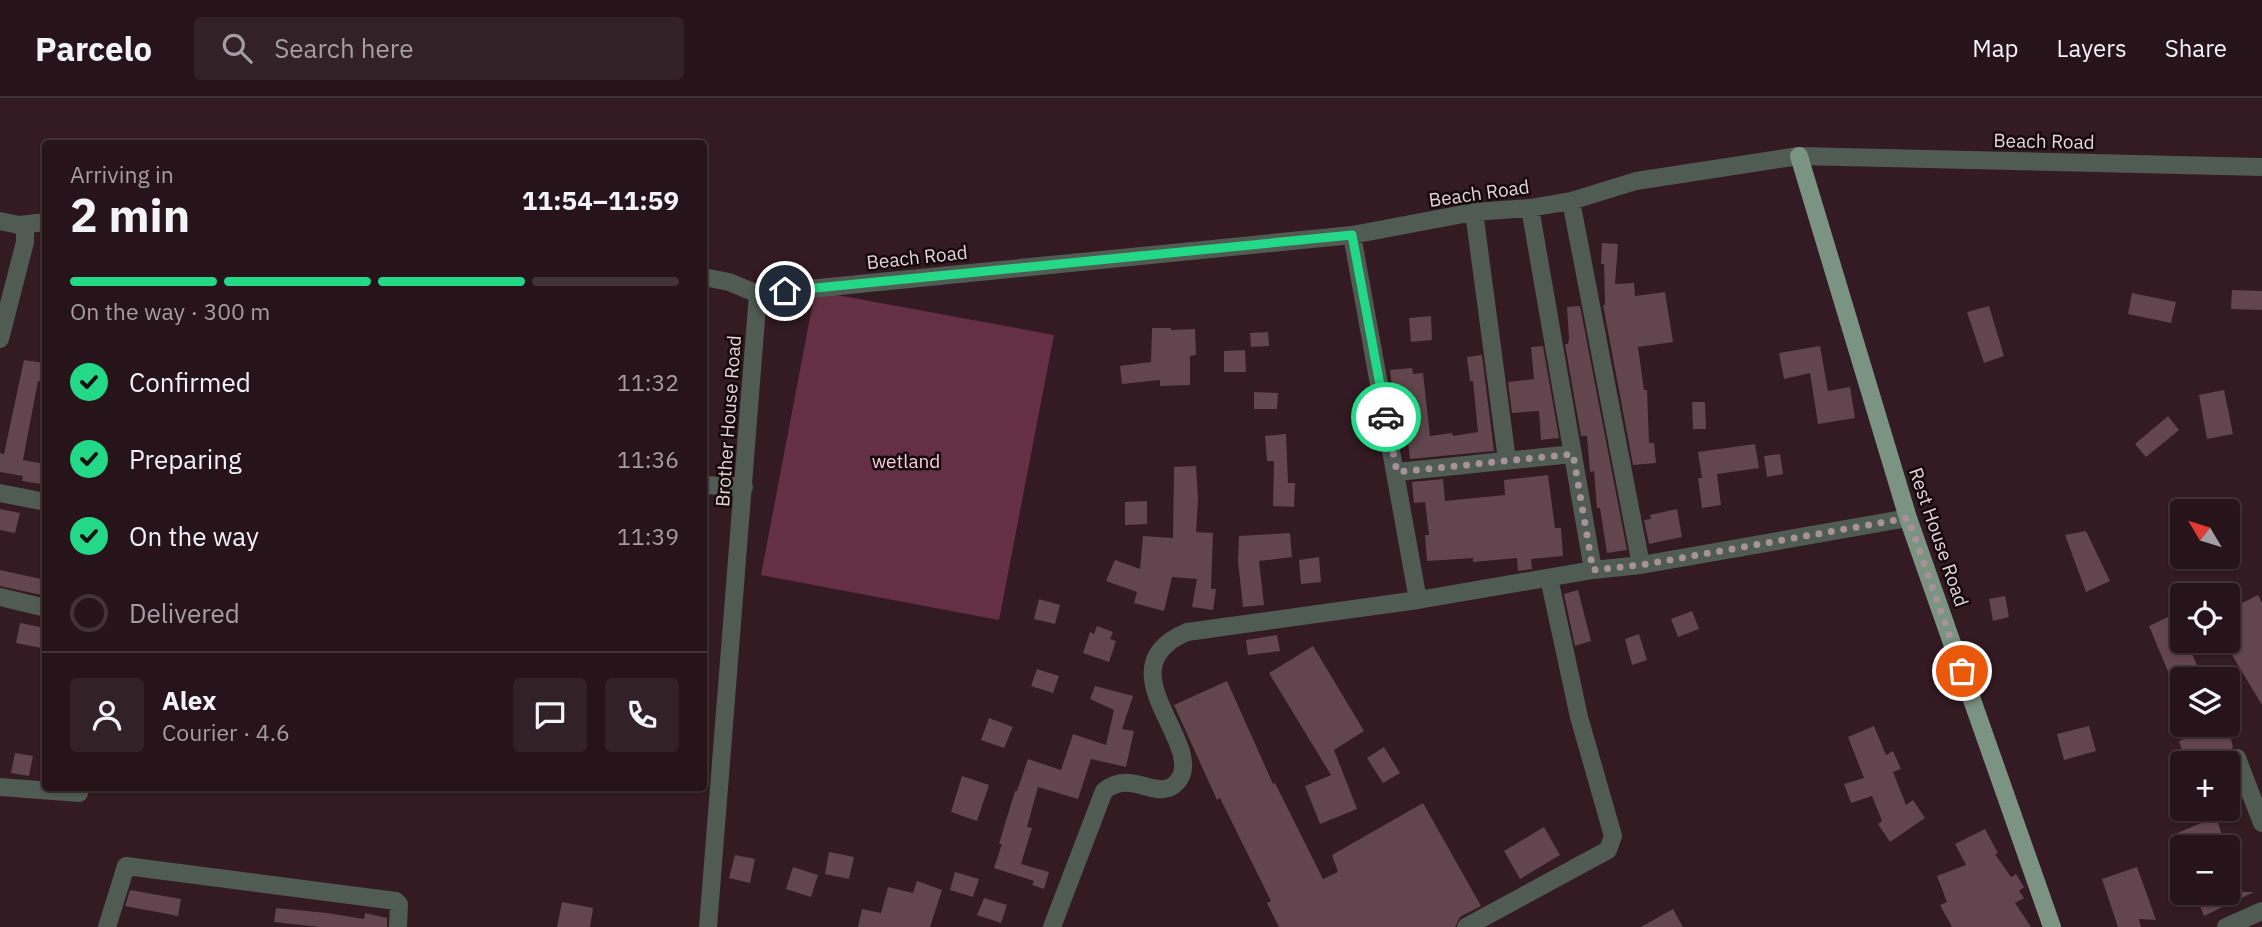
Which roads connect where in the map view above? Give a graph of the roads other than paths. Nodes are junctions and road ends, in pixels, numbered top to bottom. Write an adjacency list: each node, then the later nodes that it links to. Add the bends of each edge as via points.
1 (1799, 156): 2 (street, Beach Road); 3 (street, Beach Road, via 1636,181); 20 (main road, Rest House Road)
2 (2262, 167)
3 (1571, 201): 4 (street, Beach Road); 21 (street)
4 (1530, 208): 5 (street, Beach Road); 13 (street)
5 (1474, 212): 9 (street, Beach Road); 14 (street)
6 (0, 221): 8 (street)
7 (42, 222): 8 (street)
8 (19, 225): 12 (street, via 25,232 24,242)
9 (1352, 235): 11 (street, Beach Road); 15 (street)
10 (707, 278): 11 (street, Beach Road)
11 (758, 294): 17 (street, Brother House Road)
12 (0, 339)
13 (1573, 454): 14 (street); 22 (street)
14 (1507, 460): 15 (street)
15 (1397, 472): 25 (street)
16 (707, 485): 17 (street)
17 (744, 487): 36 (street, Brother House Road)
18 (0, 493): 19 (street)
19 (42, 501)
20 (1908, 518): 21 (street); 39 (main road, Rest House Road)
21 (1641, 565): 22 (street)
22 (1593, 570): 23 (street)
23 (1549, 578): 25 (street); 38 (street, via 1579,717 1613,836 1608,850)
24 (0, 597): 26 (street)
25 (1418, 600): 37 (street, via 1187,632 1174,638 1161,650 1153,682 1181,752 1183,773 1176,784 1165,789 1121,782 1104,791)
26 (42, 607)
27 (2240, 766): 32 (street)
28 (0, 787): 29 (street)
29 (42, 790)
30 (53, 791): 31 (street)
31 (79, 793)
32 (2262, 823)
33 (2262, 911): 40 (street)
34 (107, 927): 35 (street, via 126,866 396,901 400,904)
35 (398, 927)
36 (708, 927)
37 (1052, 927)
38 (1466, 927)
39 (2052, 927)
40 (2226, 927)

